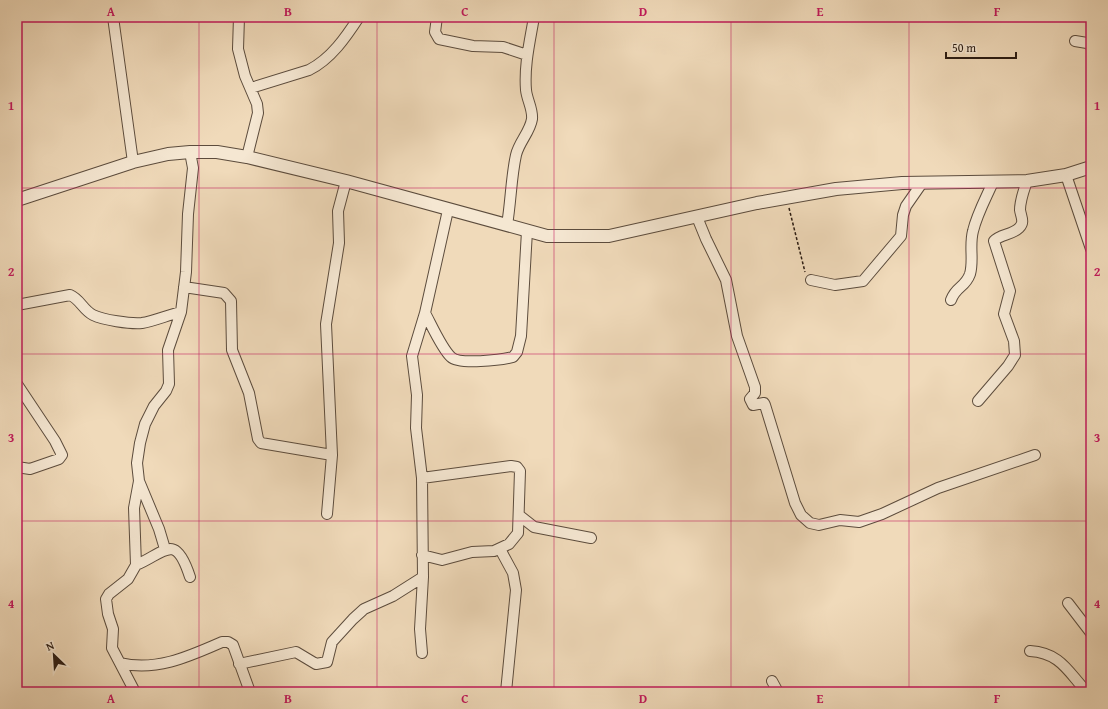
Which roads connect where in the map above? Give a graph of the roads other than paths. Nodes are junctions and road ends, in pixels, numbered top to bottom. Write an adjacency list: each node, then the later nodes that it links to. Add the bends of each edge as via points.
1 (113, 17): 12 (street)
2 (239, 17): 9 (street, via 238,49)
3 (359, 17): 9 (street, via 348,34 318,65)
4 (437, 17): 8 (street, via 435,32 439,39 473,46 503,47)
5 (534, 17): 8 (street)
6 (1075, 41): 7 (street)
7 (1091, 46)
8 (527, 55): 22 (street, via 526,91 532,119 516,155)
9 (251, 88): 11 (street, via 258,113)
10 (190, 152): 11 (street, via 217,152); 12 (street); 26 (street, via 193,168)
11 (247, 157): 15 (street)
12 (133, 162): 19 (street)
13 (1091, 168): 14 (street)
14 (1066, 176): 16 (street); 24 (street)
15 (346, 181): 20 (street); 33 (street, via 338,211 339,243 326,324)
16 (1027, 181): 17 (street); 32 (street, via 1020,210 1023,221 1021,226 994,241 1009,287 1009,298 1004,314 1014,341 1015,355)
17 (993, 182): 18 (street); 27 (street, via 973,231 973,263 970,274 966,284 954,292)
18 (922, 183): 21 (street, via 836,189 786,197); 25 (street, via 906,206 901,236 863,280 835,285)
19 (18, 197)
20 (448, 210): 22 (street); 30 (street)
21 (697, 217): 23 (street, via 609,236 548,236); 34 (street, via 726,280 737,336 755,387 751,403 766,405 795,502 801,515 810,523 819,525 840,520 859,522 938,488)
22 (507, 224): 23 (street)
23 (527, 231): 30 (street, via 521,336 513,357 460,361 451,357)
24 (1091, 249)
25 (811, 280)
26 (184, 286): 29 (street); 33 (street, via 224,293 231,302 232,350 249,393 261,443)
27 (951, 300)
28 (17, 305): 29 (street, via 70,295 95,316 141,323)
29 (180, 312): 37 (street, via 168,350 168,387 154,406 142,434 137,463)
30 (424, 314): 36 (street, via 412,356 418,394 416,428)
31 (17, 384): 35 (street, via 55,441 62,456 30,469)
32 (978, 400)
33 (332, 454): 38 (street)
34 (1036, 455)
35 (17, 467)
36 (422, 478): 39 (street, via 517,467 520,472); 45 (street)
37 (139, 481): 43 (street); 46 (street, via 134,508)
38 (327, 514)
39 (520, 516): 40 (street); 41 (street)
40 (534, 527): 41 (street); 42 (street)
41 (518, 533): 44 (street, via 509,544)
42 (591, 538)
43 (165, 549): 46 (street); 47 (street, via 178,553 184,559)
44 (500, 549): 45 (street, via 472,552 442,560); 58 (street, via 512,573 516,590)
45 (422, 555): 48 (street)
46 (136, 565): 53 (street, via 128,579 106,599 113,629 112,648)
47 (190, 577)
48 (423, 577): 52 (street, via 420,629); 54 (street, via 393,596 364,609 332,642 327,662 316,664 296,652)
49 (1068, 603): 50 (street)
50 (1091, 633)
51 (1030, 651): 60 (street, via 1045,652 1055,658)
52 (422, 653)
53 (120, 663): 54 (street, via 142,667 168,663 225,641 233,645); 56 (street)
54 (239, 664): 57 (street)
55 (772, 681): 59 (street)
56 (136, 692)
57 (250, 692)
58 (506, 692)
59 (778, 692)
60 (1087, 692)

